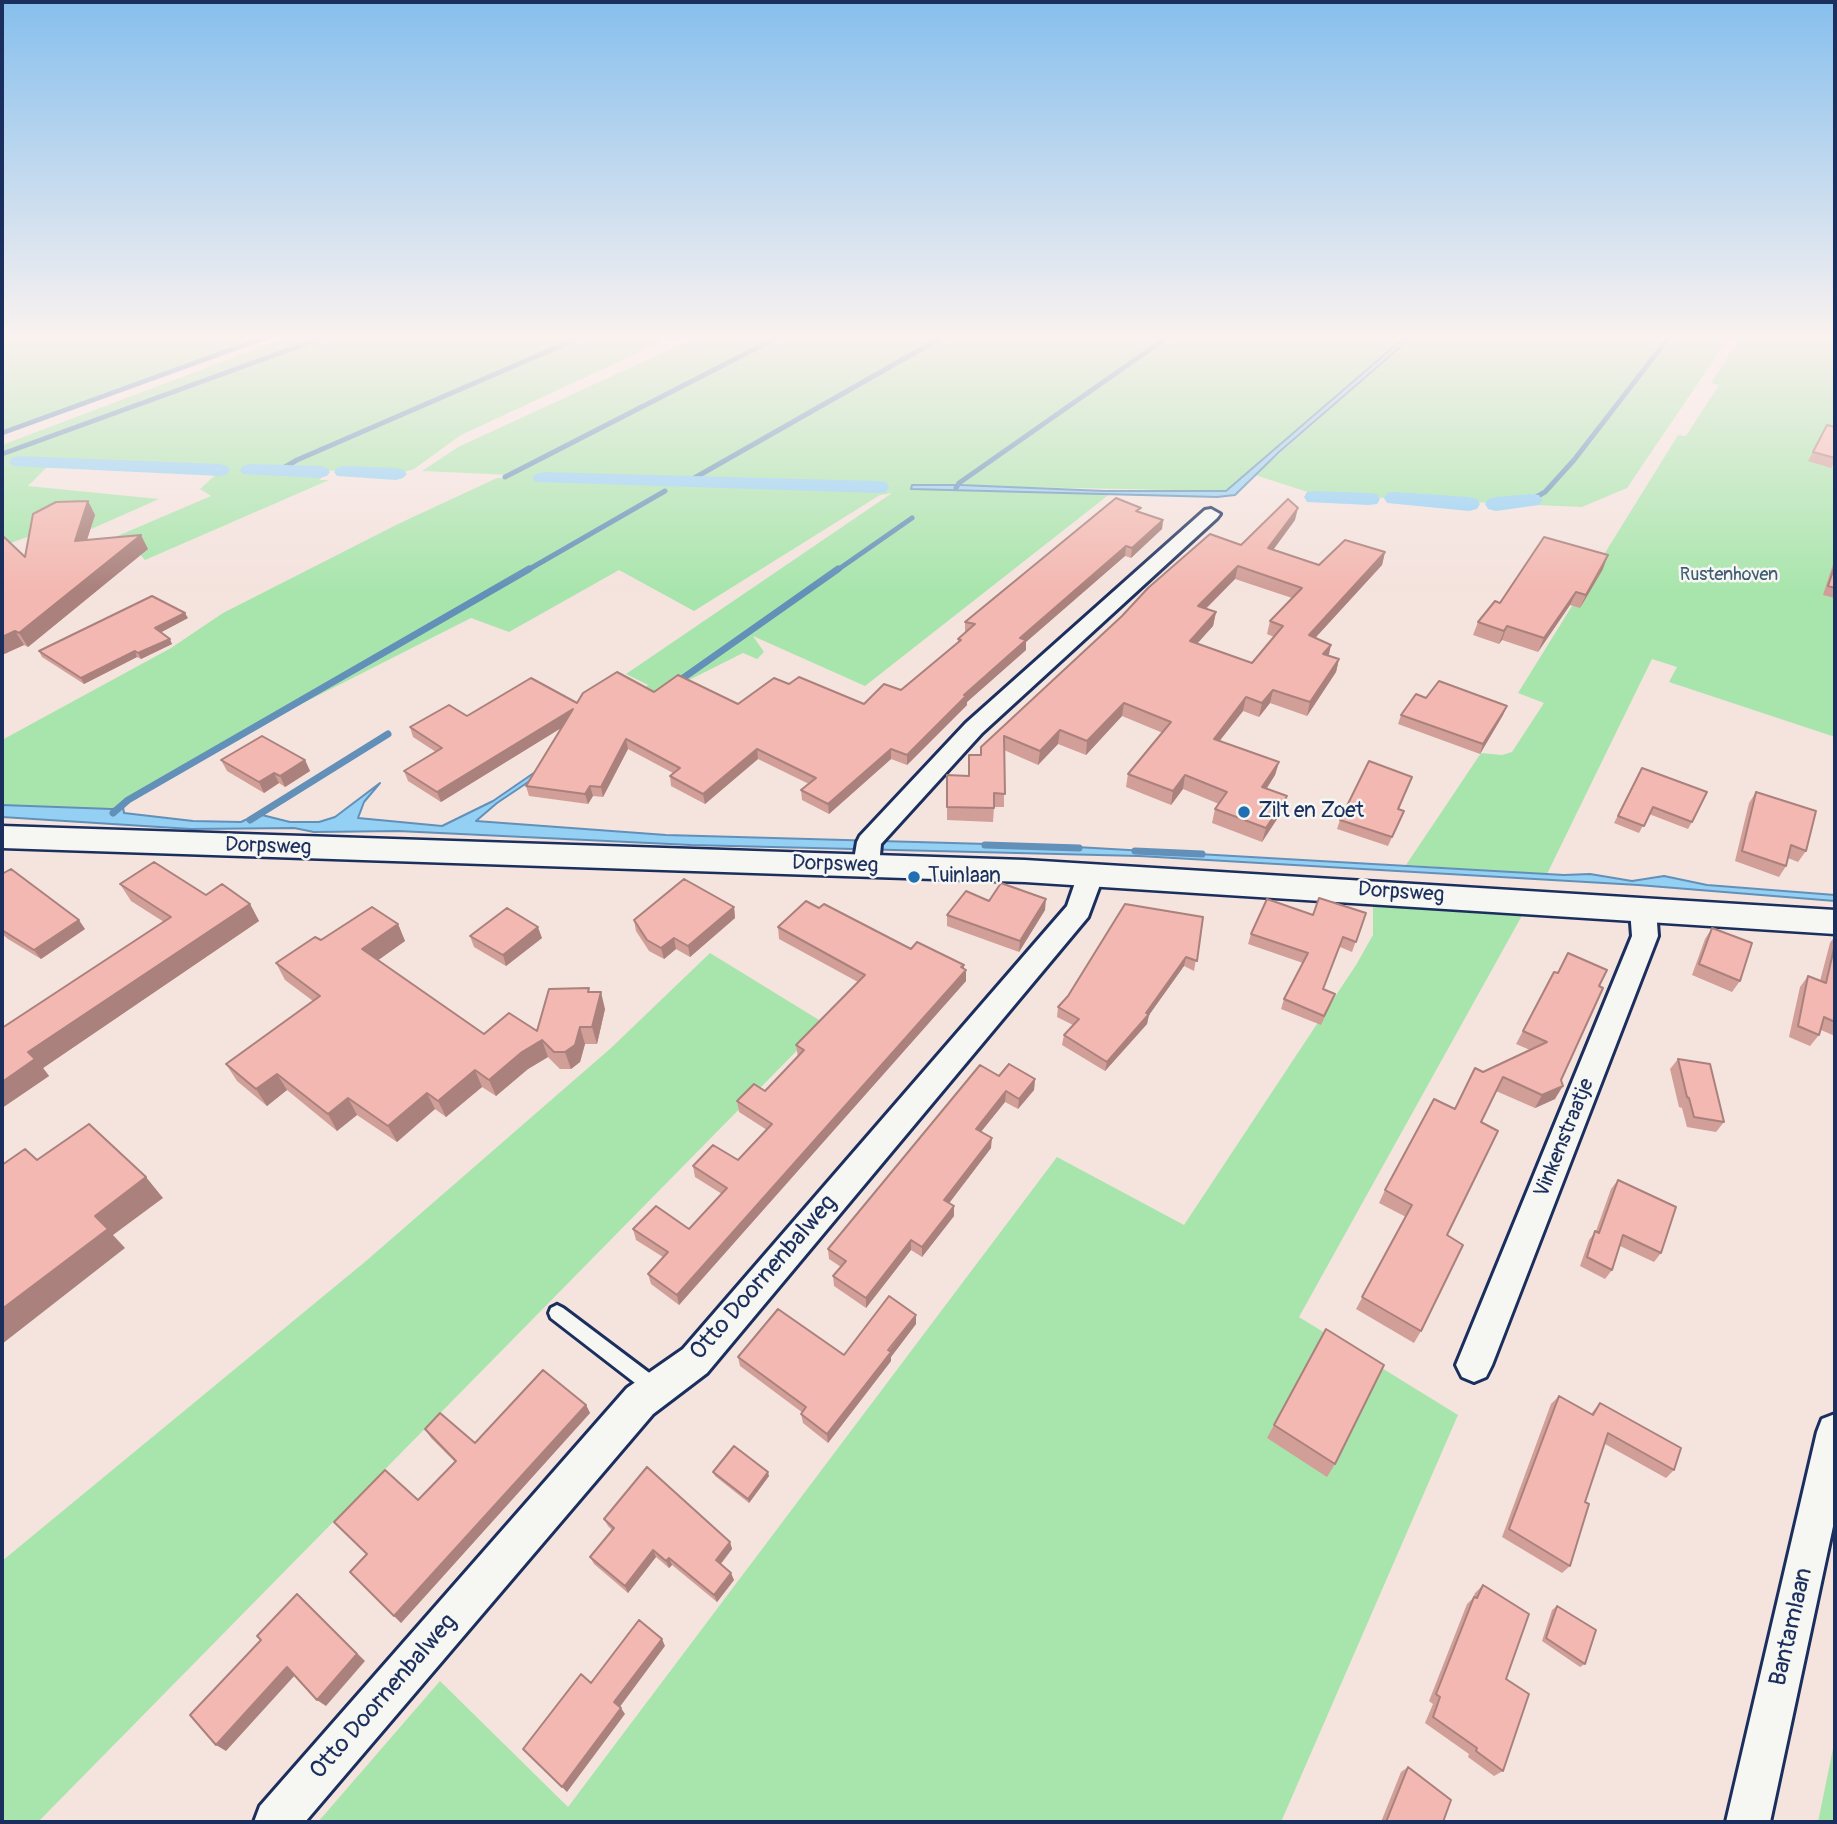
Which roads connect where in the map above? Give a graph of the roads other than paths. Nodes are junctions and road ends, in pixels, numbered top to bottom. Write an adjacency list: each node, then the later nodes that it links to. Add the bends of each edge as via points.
1 (1211, 513): 3 (street, via 974,728 869,842)
2 (2, 837): 3 (street, Dorpsweg)
3 (866, 866): 4 (street, Dorpsweg)
4 (1091, 874): 5 (street, Dorpsweg); 9 (street, Otto Doornenbalweg, via 1079,910 695,1361)
5 (1643, 909): 6 (street, Dorpsweg); 8 (street, Vinkenstraatje, via 1645,936)
6 (1835, 922)
7 (557, 1313): 9 (lane)
8 (1475, 1365)
9 (657, 1389): 11 (street, Otto Doornenbalweg, via 640,1401)
10 (1835, 1432): 12 (street, Bantamlaan)
11 (276, 1822)
12 (1748, 1822)

